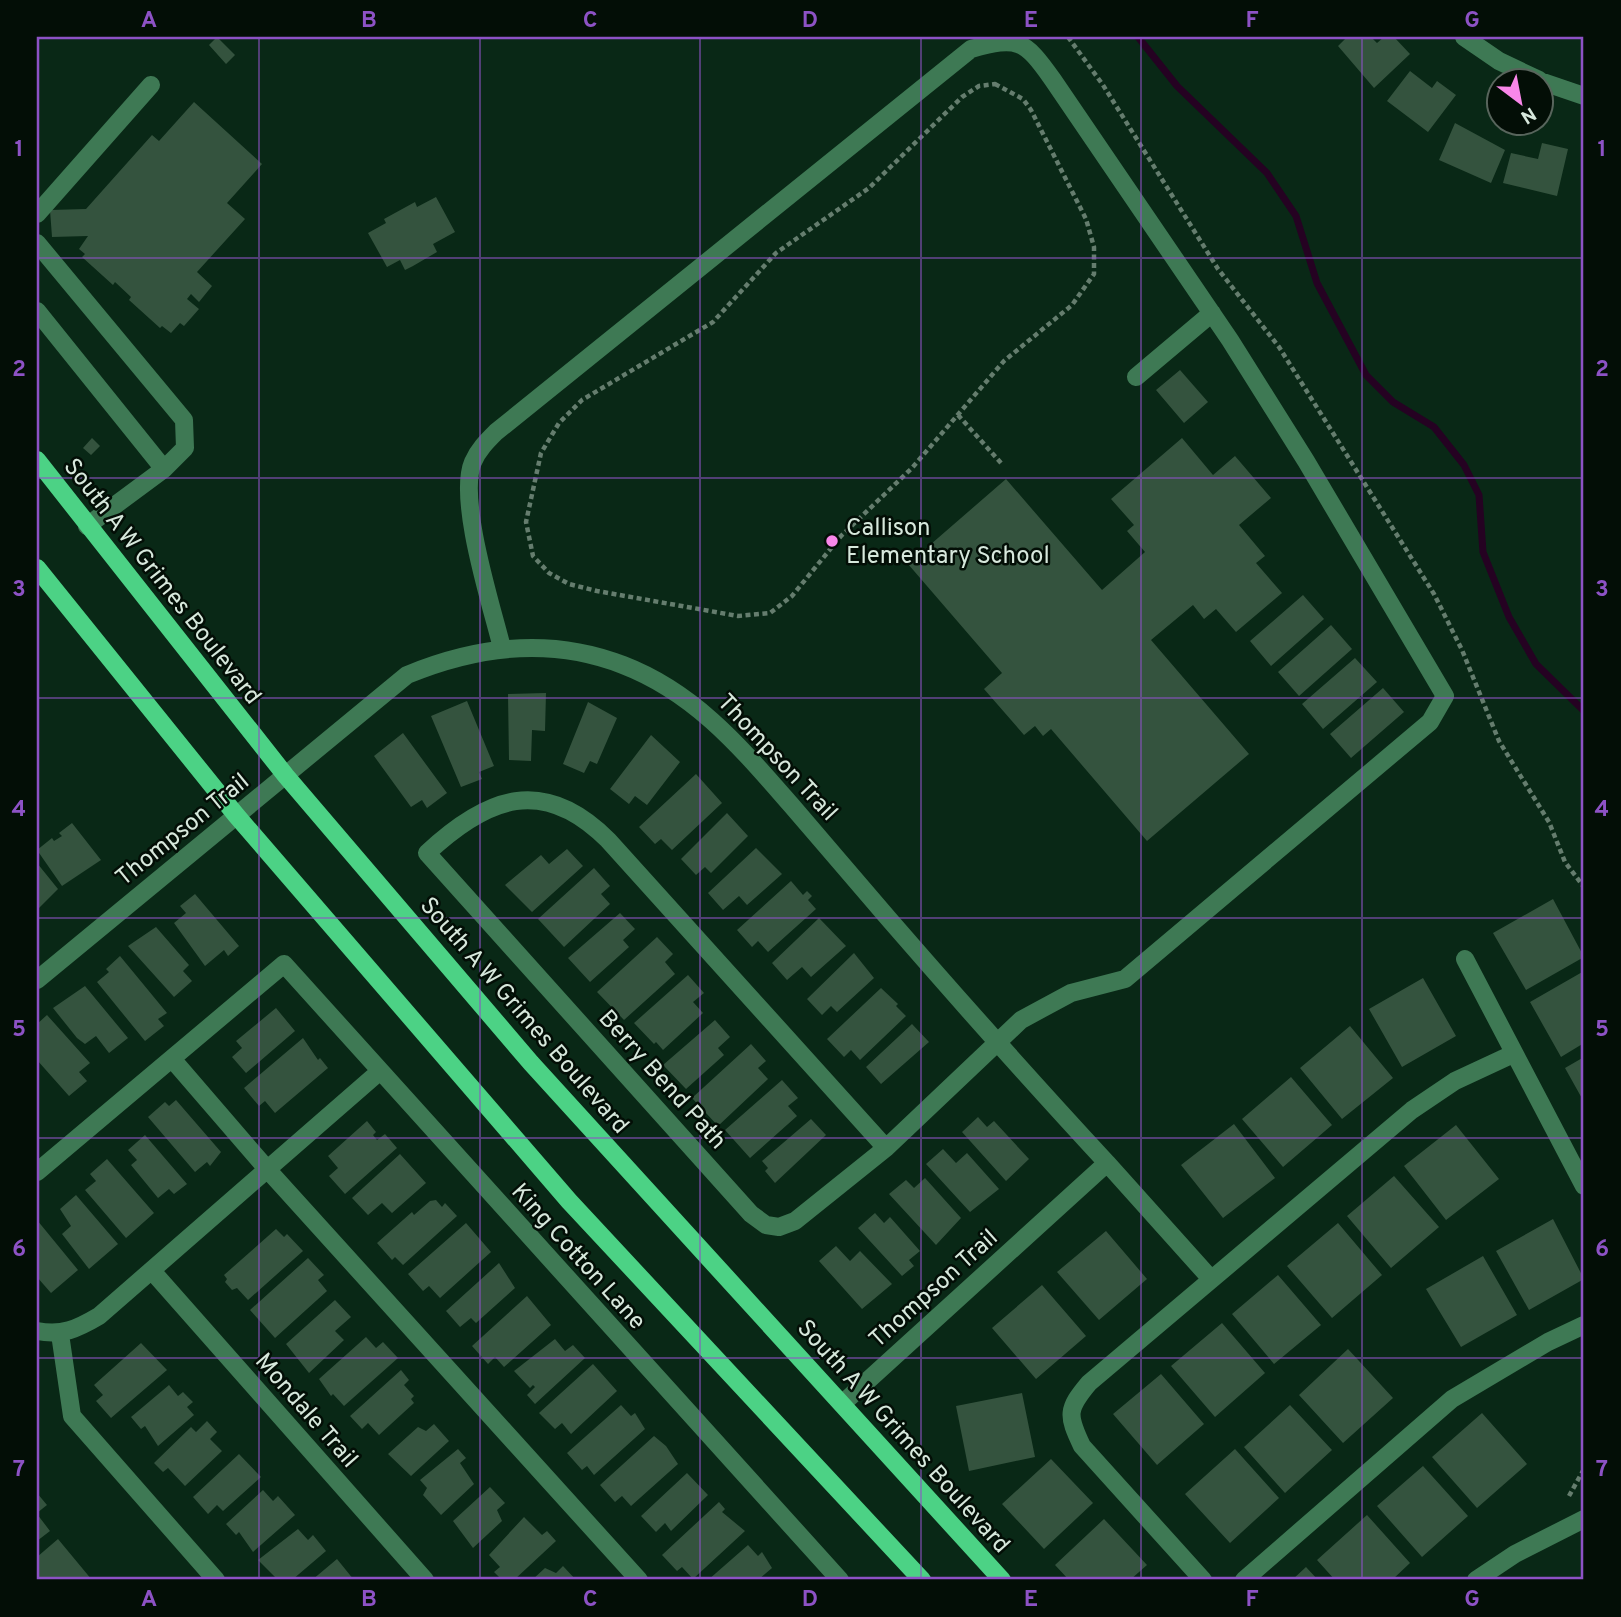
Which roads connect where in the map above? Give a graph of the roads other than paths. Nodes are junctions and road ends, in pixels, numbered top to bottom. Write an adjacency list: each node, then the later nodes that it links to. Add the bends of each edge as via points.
1 (1464, 37): 2 (street)
2 (1509, 66)
3 (151, 85): 6 (street)
4 (1554, 86): 5 (street)
5 (1584, 96)
6 (37, 214)
7 (37, 243): 12 (street, via 184,420 186,448)
8 (37, 311): 12 (street)
9 (1212, 313): 10 (street); 15 (street, via 1040,62 1025,47 1009,40 971,49 482,447 472,464 470,505); 20 (street, via 1445,696 1430,722 1125,979 1071,993 1021,1020)
10 (1136, 377)
11 (37, 460): 13 (main road, South A W Grimes Boulevard)
12 (164, 469): 13 (street)
13 (87, 526): 16 (main road, South A W Grimes Boulevard)
14 (37, 568): 17 (main road)
15 (502, 648): 16 (street, Thompson Trail, via 440,661 407,675); 20 (street, Thompson Trail, via 555,647 588,653 653,678 689,700 735,740)
16 (286, 776): 17 (street, Thompson Trail); 34 (main road, South A W Grimes Boulevard, via 531,1063)
17 (236, 815): 19 (street, Thompson Trail); 40 (main road, via 569,1201)
18 (1465, 959): 21 (street)
19 (37, 980)
20 (997, 1044): 24 (street); 25 (street, Thompson Trail)
21 (1513, 1054): 28 (street); 30 (street, via 1455,1081 1412,1110)
22 (173, 1059): 23 (street, King Cotton Lane, via 284,964); 26 (street); 27 (street)
23 (379, 1072): 26 (street); 39 (street, King Cotton Lane)
24 (886, 1148): 24 (street, Berry Bend Path, via 795,1221 779,1227 766,1225 751,1214 427,853 456,826 493,807 536,801 575,813 608,840)
25 (1107, 1163): 30 (street); 34 (street, Thompson Trail)
26 (267, 1169): 29 (street); 38 (street)
27 (37, 1172)
28 (1584, 1186)
29 (153, 1272): 33 (street, via 99,1316); 37 (street, Mondale Trail)
30 (1211, 1279): 42 (street, via 1071,1403 1071,1423 1082,1446)
31 (1584, 1325): 43 (street, via 1452,1399)
32 (37, 1331): 33 (street)
33 (60, 1334): 36 (street, via 72,1416)
34 (842, 1404): 41 (main road, South A W Grimes Boulevard)
35 (1584, 1520): 44 (street, via 1515,1554)
36 (216, 1580)
37 (425, 1580)
38 (639, 1580)
39 (840, 1580)
40 (922, 1580)
41 (1002, 1580)
42 (1203, 1580)
43 (1244, 1580)
44 (1476, 1580)

